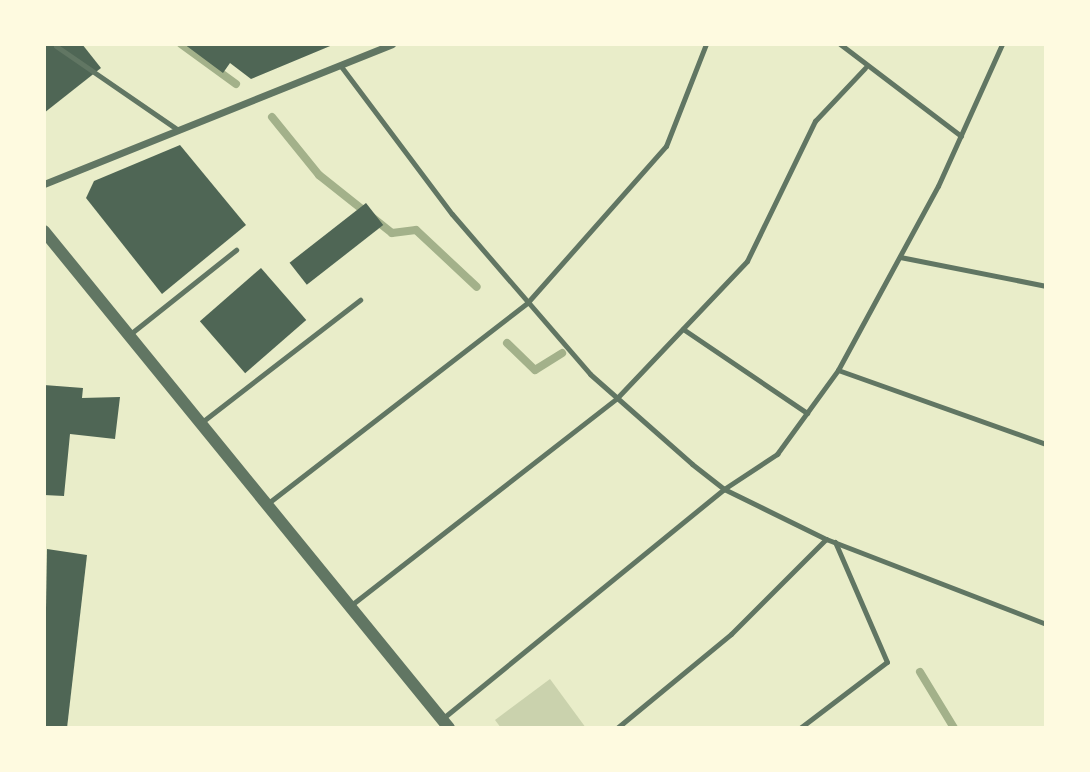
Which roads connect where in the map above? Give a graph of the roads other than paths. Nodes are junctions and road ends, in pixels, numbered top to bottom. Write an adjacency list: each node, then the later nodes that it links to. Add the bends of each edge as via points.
1 (391, 44): 6 (street)
2 (706, 44): 16 (lane, via 666,146)
3 (840, 44): 7 (lane)
4 (1002, 44): 9 (lane)
5 (56, 46): 8 (lane)
6 (340, 65): 8 (street); 16 (lane)
7 (865, 68): 9 (lane); 17 (lane, via 815,121 747,261)
8 (178, 130): 10 (street)
9 (961, 136): 13 (lane)
10 (44, 184)
11 (44, 231): 18 (street)
12 (236, 250): 18 (lane)
13 (900, 257): 14 (lane); 19 (lane)
14 (1046, 286)
15 (360, 300): 22 (lane)
16 (528, 302): 20 (lane); 25 (lane)
17 (683, 329): 20 (lane); 21 (lane)
18 (129, 335): 22 (street)
19 (838, 370): 21 (lane); 23 (lane)
20 (617, 398): 24 (lane); 28 (lane)
21 (807, 413): 24 (lane, via 777,454)
22 (200, 422): 25 (street)
23 (1046, 444)
24 (723, 489): 26 (lane); 30 (lane)
25 (267, 504): 28 (street)
26 (827, 539): 27 (lane); 31 (lane, via 731,634)
27 (835, 542): 29 (lane); 32 (lane, via 887,662)
28 (350, 606): 30 (street)
29 (1046, 624)
30 (445, 724)
31 (617, 728)
32 (800, 728)

